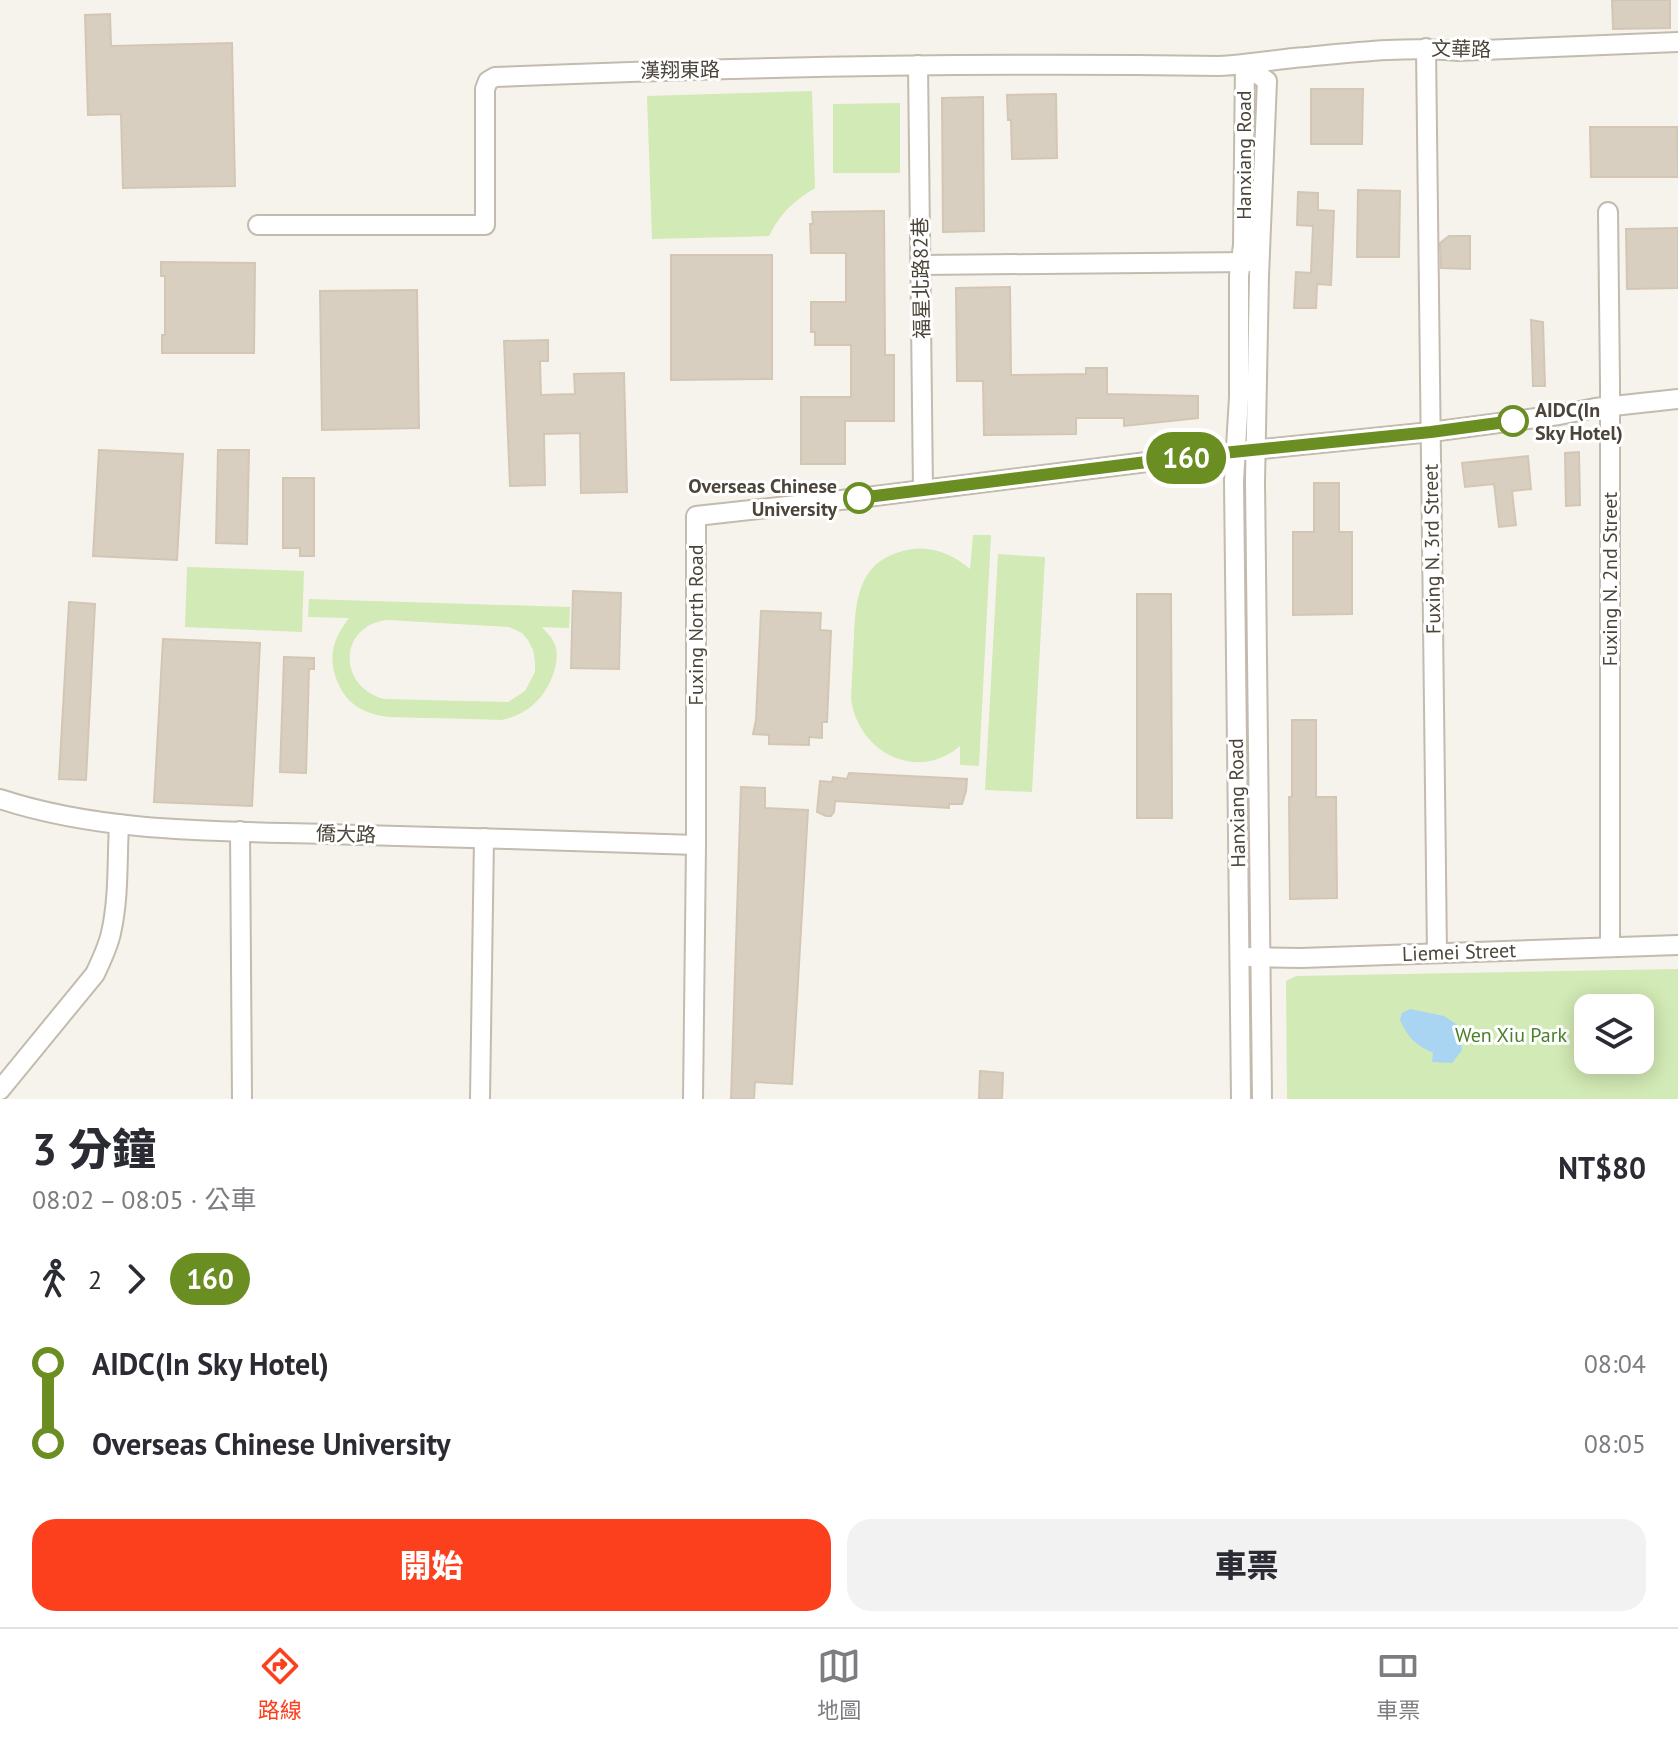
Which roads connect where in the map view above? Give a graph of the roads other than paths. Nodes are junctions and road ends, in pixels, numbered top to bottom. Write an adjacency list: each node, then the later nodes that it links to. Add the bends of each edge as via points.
1 (1678, 42): 2 (street, 文華路)
2 (1426, 48): 4 (street, 文華路); 12 (street, Fuxing N. 3rd Street)
3 (918, 65): 4 (street, 漢翔東路); 6 (street, 漢翔東路, via 495,77 485,89 485,225); 9 (street, 福星北路82巷)
4 (1245, 65): 7 (street, Hanxiang Road, via 1267,81); 8 (street, Hanxiang Road)
5 (1608, 212): 11 (street, Fuxing N. 2nd Street)
6 (258, 225)
7 (1260, 262): 8 (street); 13 (street, Hanxiang Road)
8 (1240, 263): 9 (street); 14 (street, Hanxiang Road)
9 (921, 265): 15 (street, 福星北路82巷)
10 (1678, 399): 11 (street, Fuxing North Road)
11 (1610, 407): 12 (street, Fuxing North Road); 22 (street, Fuxing N. 2nd Street)
12 (1431, 432): 13 (street, Fuxing North Road); 23 (street, Fuxing N. 3rd Street)
13 (1257, 450): 14 (street, Fuxing North Road); 25 (street, Hanxiang Road)
14 (1235, 453): 15 (street, Fuxing North Road); 24 (street, Hanxiang Road)
15 (923, 490): 20 (street, Fuxing North Road, via 696,516)
16 (0, 799): 17 (street, 僑大路)
17 (119, 824): 18 (street, 僑大路); 26 (street, via 111,933 95,974)
18 (240, 831): 19 (street, 僑大路); 27 (street)
19 (484, 838): 20 (street, 僑大路); 28 (street)
20 (696, 845): 29 (street, Fuxing North Road)
21 (1678, 945): 22 (street, Liemei Street)
22 (1610, 946): 23 (street, Liemei Street)
23 (1437, 953): 25 (street, Liemei Street)
24 (1239, 957): 25 (street, Liemei Street); 30 (street, Hanxiang Road)
25 (1261, 958): 31 (street, Hanxiang Road)
26 (0, 1090)
27 (242, 1099)
28 (480, 1099)
29 (693, 1099)
30 (1241, 1099)
31 (1262, 1099)

